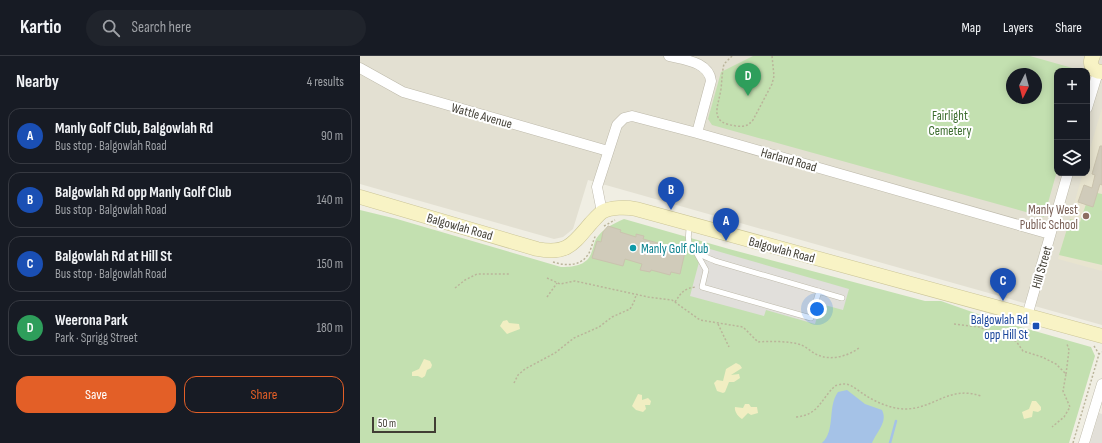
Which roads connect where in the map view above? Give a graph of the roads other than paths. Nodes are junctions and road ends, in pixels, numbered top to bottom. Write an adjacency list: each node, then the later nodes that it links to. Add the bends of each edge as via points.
1 (669, 56): 6 (street, via 697,64 708,71 711,81)
2 (1088, 57): 4 (street, via 1093,68)
3 (360, 68): 7 (street, Wattle Avenue, via 403,92)
4 (1100, 72): 5 (street)
5 (1088, 104)
6 (697, 133): 7 (street, Harland Road, via 639,117 627,117 616,125); 12 (street, Harland Road)
7 (608, 151): 10 (street, Harland Road, via 597,187)
8 (1067, 176): 12 (street, Hill Street)
9 (360, 197): 10 (street, Balgowlah Road, via 548,251 565,249 573,244)
10 (602, 212): 11 (street, Balgowlah Road, via 629,208)
11 (690, 224): 13 (lane, via 687,239); 16 (street, Balgowlah Road)
12 (1050, 234): 16 (street, Hill Street)
13 (696, 253): 14 (lane, via 715,261); 14 (lane, via 706,270 702,287 812,318)
14 (819, 291): 15 (lane)
15 (842, 298)
16 (1027, 316): 17 (street, Balgowlah Road)
17 (1098, 341)
18 (1102, 384): 19 (street)
19 (1084, 443)

